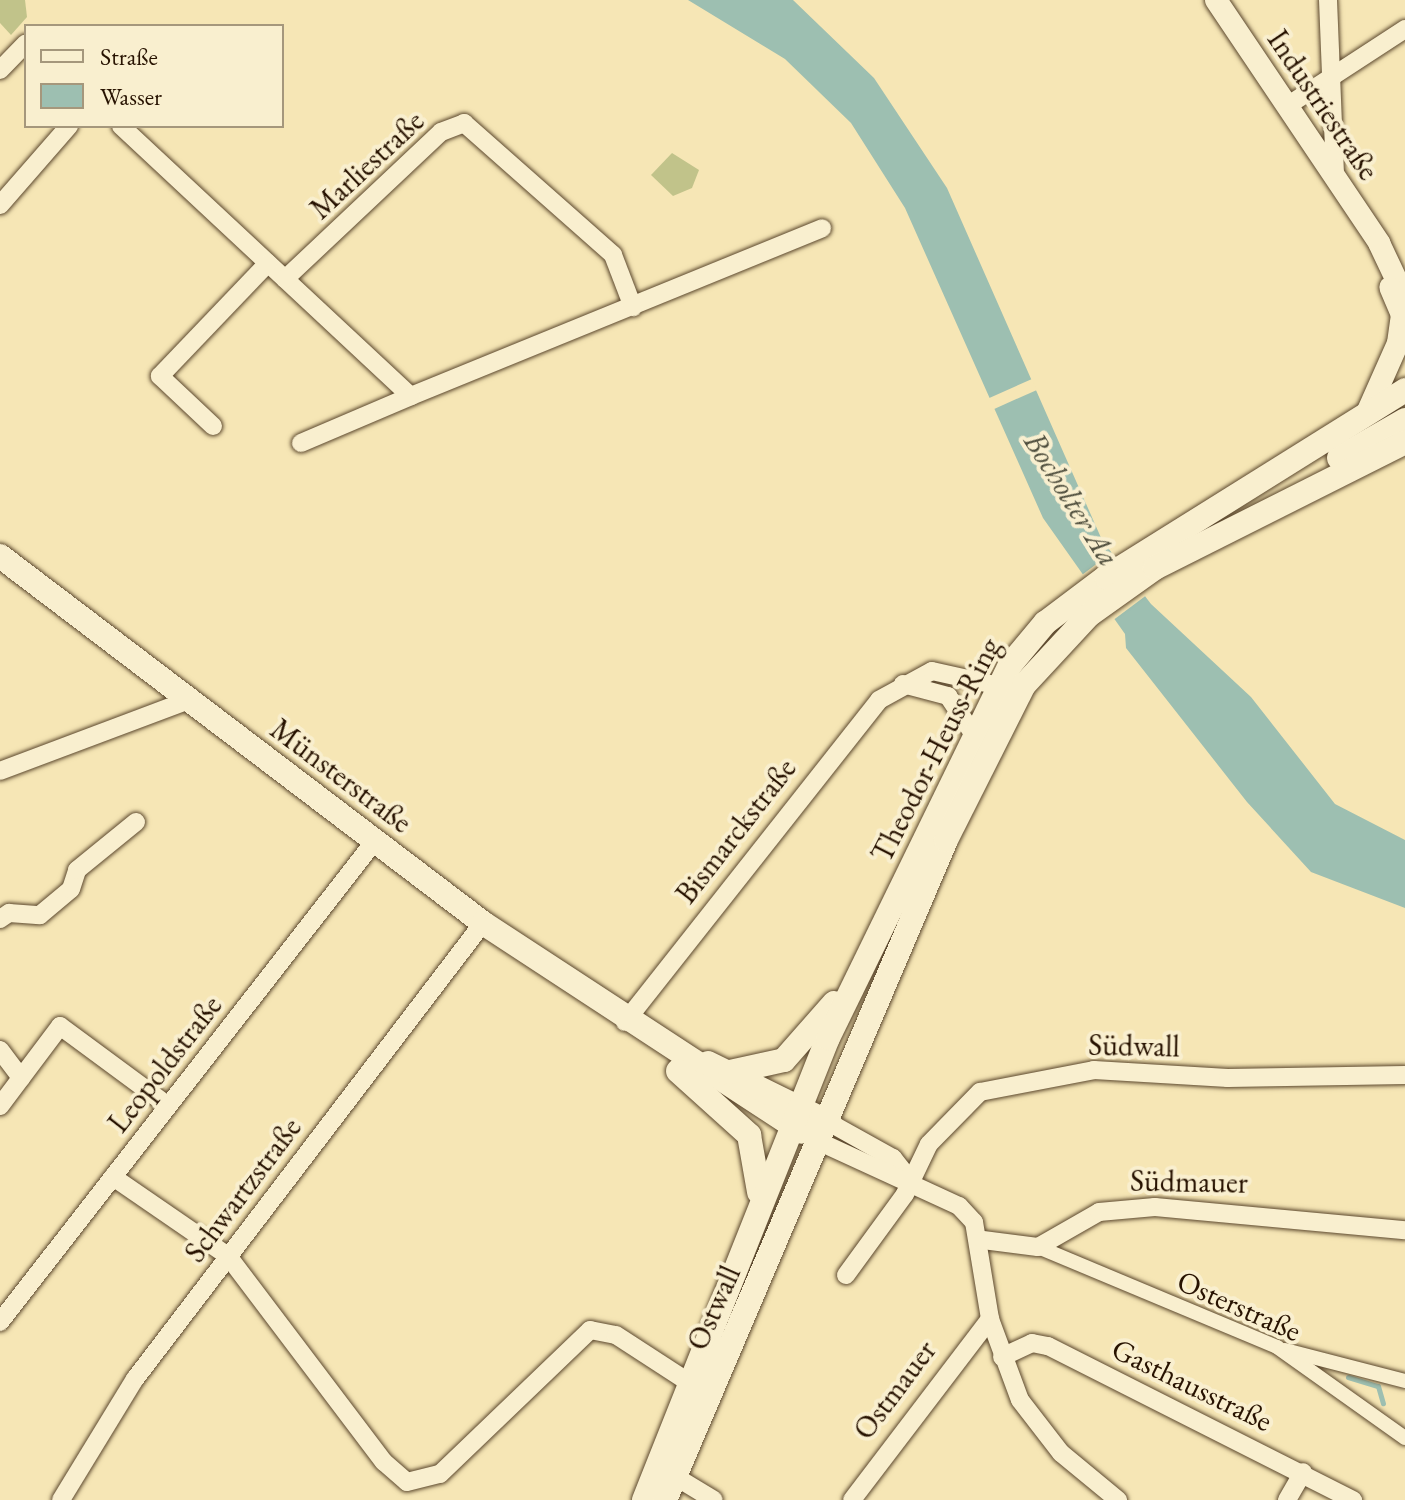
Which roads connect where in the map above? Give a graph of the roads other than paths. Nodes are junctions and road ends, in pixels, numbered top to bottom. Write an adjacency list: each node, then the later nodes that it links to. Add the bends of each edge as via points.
1 (1216, 0): 7 (street, Industriestraße)
2 (1328, 0): 6 (street)
3 (1405, 29): 6 (street)
4 (24, 45): 5 (street)
5 (0, 70)
6 (1331, 76): 7 (street); 10 (street)
7 (1287, 106): 10 (street, Industriestraße)
8 (67, 128): 11 (street)
9 (123, 128): 14 (street)
10 (1335, 175): 13 (street, Industriestraße)
11 (0, 205)
12 (822, 228): 18 (street)
13 (1379, 243): 15 (street); 17 (street); 21 (street, via 1402,315 1394,360)
14 (268, 263): 16 (street); 23 (street, via 160,376)
15 (1405, 272)
16 (285, 279): 18 (street, Marliestraße, via 441,132 464,123 613,255); 20 (street)
17 (1405, 298)
18 (633, 307): 20 (street)
19 (1405, 390): 21 (main road, Theodor-Heuss-Ring)
20 (411, 396): 25 (street)
21 (1367, 413): 27 (main road, Theodor-Heuss-Ring)
22 (1405, 420): 26 (main road)
23 (213, 426)
24 (1405, 442): 26 (main road, Theodor-Heuss-Ring)
25 (301, 443)
26 (1254, 514): 27 (main road, Theodor-Heuss-Ring)
27 (1149, 560): 29 (main road, Theodor-Heuss-Ring)
28 (3, 564): 32 (main road, Münsterstraße)
29 (1082, 607): 31 (main road, Theodor-Heuss-Ring, via 1030,637); 48 (main road, Theodor-Heuss-Ring, via 1005,715)
30 (903, 684): 31 (street, Bismarckstraße, via 943,670); 33 (street, via 948,696); 40 (street, Bismarckstraße, via 852,728)
31 (999, 686): 33 (main road, Theodor-Heuss-Ring)
32 (189, 700): 34 (street); 36 (main road, Münsterstraße)
33 (974, 735): 39 (main road, Theodor-Heuss-Ring)
34 (0, 771)
35 (136, 822): 37 (street, via 77,870 71,889 40,915 9,913)
36 (374, 842): 38 (main road, Münsterstraße); 46 (street, Leopoldstraße)
37 (0, 919)
38 (483, 923): 40 (main road, Münsterstraße); 55 (street, Schwartzstraße)
39 (863, 966): 43 (main road, via 784,1060); 48 (main road, via 854,1016)
40 (625, 1022): 41 (main road, Münsterstraße)
41 (651, 1039): 43 (main road, Münsterstraße); 48 (main road, Münsterstraße); 51 (main road, Ostwall, via 753,1141 761,1173)
42 (0, 1050): 45 (street)
43 (730, 1072): 48 (main road, Münsterstraße)
44 (1405, 1075): 50 (street, Südwall, via 1228,1078 1094,1070 1017,1083 980,1092 959,1108)
45 (21, 1078): 46 (street, via 60,1026); 47 (street)
46 (167, 1105): 49 (street, Leopoldstraße)
47 (0, 1106)
48 (810, 1125): 50 (street, via 893,1158); 51 (main road, Ostwall); 65 (main road, Ostwall, via 738,1331)
49 (113, 1177): 55 (street); 58 (street, Leopoldstraße)
50 (911, 1182): 53 (street, via 959,1206); 56 (street, Südwall)
51 (757, 1214): 62 (main road, Ostwall)
52 (1405, 1230): 54 (street, Südmauer, via 1243,1210 1118,1208 1082,1219)
53 (983, 1240): 54 (street); 57 (street)
54 (1038, 1247): 59 (street, Osterstraße)
55 (228, 1256): 62 (street, via 384,1462 407,1482 440,1474 590,1330 616,1335); 66 (street, Schwartzstraße, via 135,1379)
56 (846, 1275)
57 (990, 1319): 60 (street); 70 (street, Ostmauer)
58 (0, 1322)
59 (1277, 1347): 61 (street); 63 (street, Osterstraße)
60 (1002, 1357): 64 (street, Gasthausstraße, via 1032,1343 1048,1346); 71 (street, via 1042,1432)
61 (1405, 1380)
62 (690, 1383): 67 (main road, Ostwall)
63 (1405, 1438)
64 (1303, 1472): 72 (street); 73 (street, Gasthausstraße)
65 (676, 1477): 68 (main road, Ostwall); 69 (street)
66 (61, 1500)
67 (644, 1500)
68 (665, 1500)
69 (714, 1500)
70 (852, 1500)
71 (1118, 1500)
72 (1287, 1500)
73 (1353, 1500)

